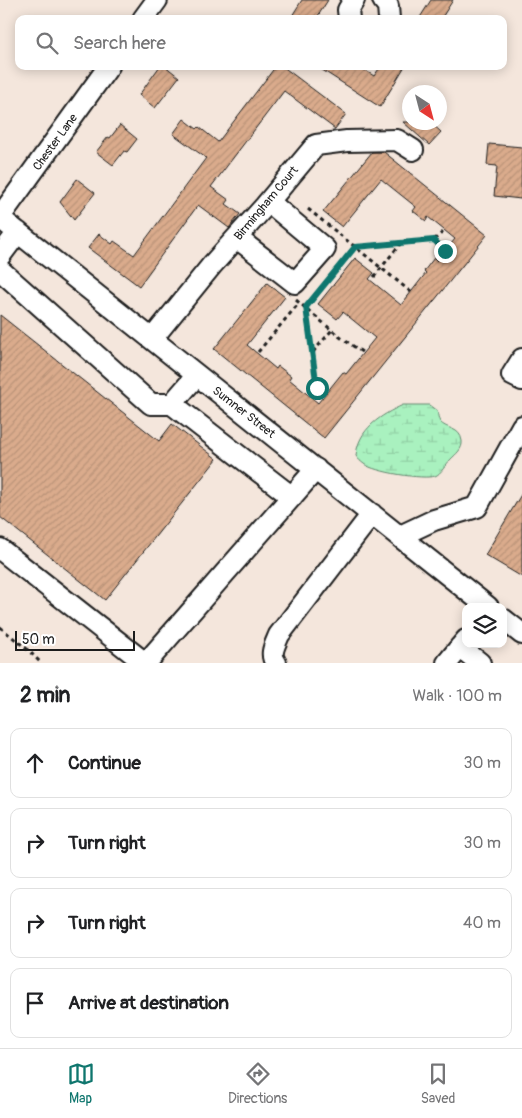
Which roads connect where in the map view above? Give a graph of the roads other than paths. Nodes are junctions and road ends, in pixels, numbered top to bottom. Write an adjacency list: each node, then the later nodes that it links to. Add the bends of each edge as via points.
1 (157, 0): 4 (street)
2 (354, 0): 5 (street)
3 (383, 0): 6 (street)
4 (146, 15)
5 (349, 15)
6 (389, 15)
7 (106, 70): 10 (street, Chester Lane)
8 (413, 150): 9 (street, Birmingham Court, via 397,140 316,145)
9 (269, 202): 12 (street, Birmingham Court); 12 (street, via 325,249 295,283)
10 (0, 217): 11 (street, Sumner Street)
11 (18, 232): 13 (street); 15 (street, Sumner Street)
12 (237, 238): 15 (street, Birmingham Court)
13 (0, 256)
14 (0, 270): 19 (street, via 151,404)
15 (152, 339): 17 (street, Sumner Street)
16 (522, 359): 18 (street, via 512,375)
17 (197, 375): 19 (street); 21 (street, Sumner Street)
18 (522, 380)
19 (172, 404): 22 (street)
20 (522, 426): 24 (street, via 477,507 434,520)
21 (316, 469): 22 (street); 23 (street, Sumner Street)
22 (292, 497): 31 (street)
23 (372, 514): 24 (street, Sumner Street); 32 (street, via 279,635 272,652)
24 (400, 536): 26 (street, Sumner Street)
25 (0, 549): 31 (street)
26 (483, 603)
27 (507, 622): 28 (street)
28 (522, 634)
29 (462, 644): 33 (street)
30 (467, 648): 34 (street)
31 (145, 663)
32 (276, 663)
33 (447, 663)
34 (480, 663)

